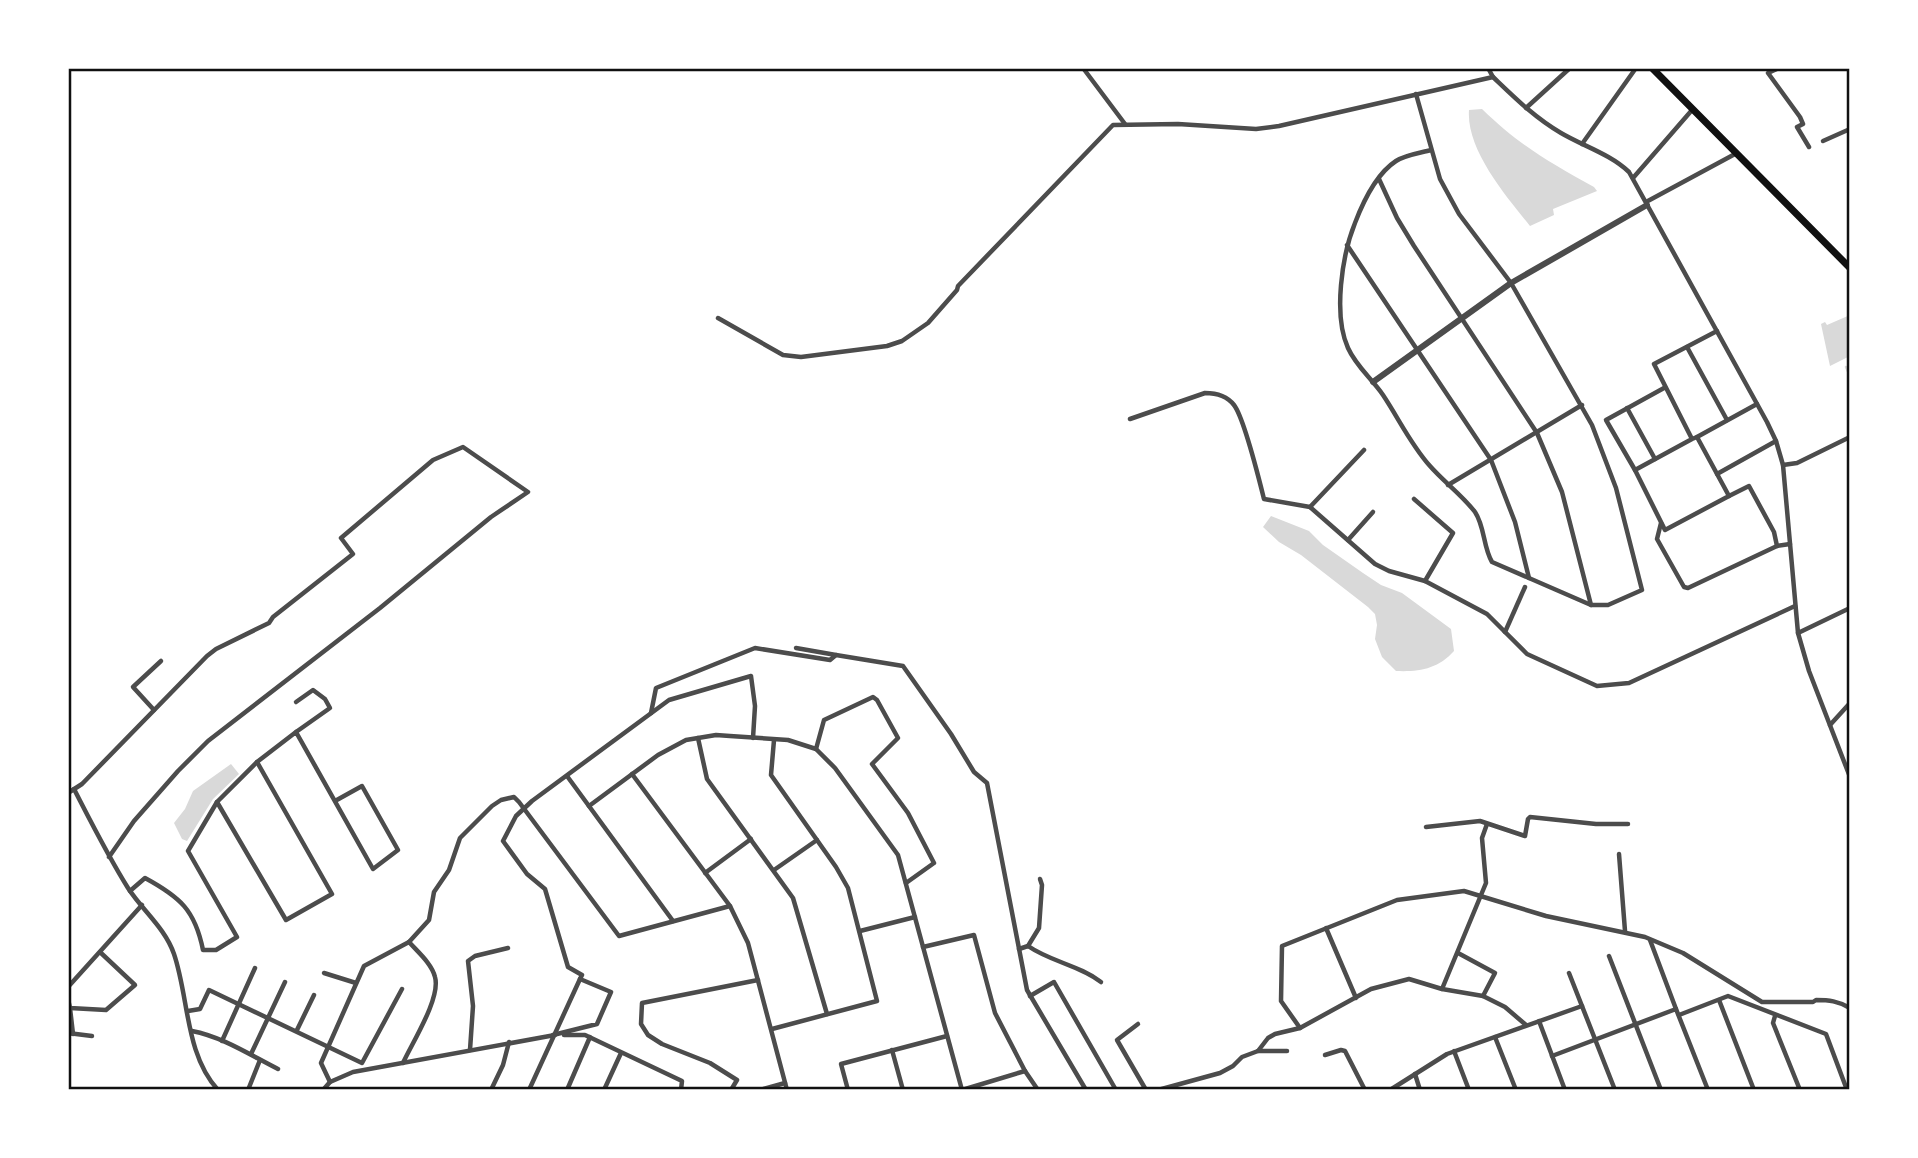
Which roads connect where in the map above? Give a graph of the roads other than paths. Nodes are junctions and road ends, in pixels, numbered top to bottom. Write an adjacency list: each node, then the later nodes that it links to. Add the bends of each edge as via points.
1 (1083, 68): 11 (street)
2 (1488, 68): 7 (street)
3 (1570, 68): 9 (street)
4 (1636, 68): 14 (street)
5 (1652, 68): 10 (main road)
6 (1779, 68): 15 (street, via 1768,73 1803,124 1797,127)
7 (1493, 77): 8 (street); 9 (street)
8 (1416, 94): 11 (street, via 1256,129); 16 (street)
9 (1526, 108): 14 (street)
10 (1692, 110): 17 (main road); 19 (street)
11 (1125, 125): 25 (street, via 1113,125 1101,135 933,318 902,341 801,357 783,355)
12 (1850, 129): 13 (street)
13 (1823, 141)
14 (1582, 144): 19 (street, via 1622,166)
15 (1809, 147)
16 (1431, 150): 18 (street, via 1395,162); 23 (street, via 1459,214)
17 (1735, 153): 20 (street); 22 (main road)
18 (1379, 178): 21 (street); 24 (street, via 1407,235)
19 (1633, 178): 20 (street)
20 (1647, 204): 23 (street); 26 (street)
21 (1347, 244): 28 (street); 29 (street, via 1341,279 1345,340)
22 (1850, 268)
23 (1511, 283): 24 (street); 32 (street)
24 (1462, 317): 28 (street); 36 (street)
25 (718, 318)
26 (1717, 331): 27 (street); 31 (street)
27 (1687, 346): 30 (street, via 1654,364); 35 (street)
28 (1419, 349): 29 (street); 42 (street)
29 (1373, 382): 46 (street, via 1418,453)
30 (1664, 388): 33 (street); 38 (street)
31 (1757, 404): 35 (street); 39 (street)
32 (1582, 405): 36 (street); 58 (street, via 1609,466 1642,590 1608,605)
33 (1627, 408): 41 (street); 44 (street, via 1606,420)
34 (1130, 419): 49 (street, via 1205,393 1222,396 1238,413 1264,499)
35 (1727, 420): 38 (street)
36 (1537, 433): 42 (street); 58 (street, via 1562,492)
37 (1850, 437): 43 (street, via 1797,463)
38 (1695, 438): 41 (street); 45 (street)
39 (1776, 441): 43 (street); 45 (street)
40 (1364, 450): 49 (street)
41 (1655, 459): 44 (street)
42 (1491, 460): 46 (street); 55 (street, via 1515,522)
43 (1783, 465): 53 (street)
44 (1634, 470): 51 (street)
45 (1717, 474): 47 (street)
46 (1448, 485): 55 (street, via 1475,512 1492,562)
47 (1729, 496): 51 (street, via 1665,530); 54 (street, via 1748,486)
48 (1414, 499): 56 (street, via 1453,533)
49 (1310, 507): 52 (street)
50 (1373, 512): 52 (street)
51 (1661, 523): 54 (street, via 1657,539 1684,587)
52 (1348, 541): 56 (street, via 1382,568)
53 (1790, 544): 54 (street); 59 (street)
54 (1777, 545)
55 (1529, 579): 58 (street)
56 (1425, 581): 61 (street, via 1487,614)
57 (1525, 587): 61 (street)
58 (1591, 605)
59 (1795, 606): 61 (street, via 1629,683 1597,685 1527,654); 62 (street)
60 (1850, 608): 62 (street)
61 (1505, 632)
62 (1798, 633): 70 (street)
63 (796, 648): 64 (street)
64 (836, 655): 69 (street, via 830,660 755,648 656,688); 111 (street, via 903,666 974,772 987,783)
65 (161, 661): 68 (street, via 133,687)
66 (296, 702): 71 (street, via 313,690 331,708)
67 (1850, 703): 70 (street)
68 (154, 710): 80 (street); 92 (street, via 207,656 269,623 343,563 352,554 341,538 433,460 463,447 528,492 208,741 134,821)
69 (651, 713): 73 (street, via 669,700 751,676); 78 (street)
70 (1830, 725): 79 (street)
71 (296, 732): 76 (street); 83 (street)
72 (698, 738): 73 (street); 77 (street, via 673,746); 89 (street, via 707,779)
73 (753, 738): 74 (street)
74 (774, 740): 75 (street); 90 (street, via 771,775)
75 (816, 749): 96 (street, via 898,855); 96 (street, via 824,720 877,700 898,738 873,764 908,813 934,863)
76 (257, 762): 82 (street); 82 (street, via 332,894 286,920)
77 (632, 774): 84 (street); 94 (street)
78 (567, 776): 84 (street); 85 (street)
79 (1850, 776)
80 (74, 789): 81 (street); 92 (street)
81 (68, 793)
82 (217, 802): 97 (street, via 188,851 237,937 216,950 203,950 193,916 168,891 145,878)
83 (335, 802): 83 (street, via 373,869 398,850 362,786)
84 (589, 806): 102 (street)
85 (524, 808): 102 (street, via 619,936); 107 (street, via 514,797 501,800 472,823 434,892 429,920); 118 (street, via 503,841 527,874 545,889 568,967 582,975)
86 (1487, 824): 87 (street, via 1525,836 1530,817); 88 (street); 98 (street, via 1482,838)
87 (1628, 824)
88 (1426, 827)
89 (751, 839): 93 (street); 94 (street)
90 (817, 840): 93 (street); 104 (street, via 848,888)
91 (1619, 854): 105 (street)
92 (109, 857): 97 (street)
93 (774, 870): 138 (street, via 797,908)
94 (705, 873): 100 (street)
95 (1040, 879): 108 (street, via 1039,928)
96 (906, 883): 101 (street)
97 (130, 891): 99 (street)
98 (1483, 896): 103 (street, via 1464,891 1397,900); 105 (street, via 1546,916); 113 (street)
99 (142, 905): 112 (street); 137 (street, via 170,945)
100 (730, 906): 102 (street); 119 (street, via 748,943)
101 (915, 916): 104 (street); 109 (street)
102 (673, 921)
103 (1326, 928): 129 (street); 146 (street, via 1282,946 1281,1001)
104 (860, 931): 138 (street, via 877,1001)
105 (1625, 931): 106 (street)
106 (1650, 939): 135 (street, via 1683,953 1762,1002 1827,1000); 136 (street)
107 (409, 942): 122 (street, via 364,966); 171 (street, via 432,970 436,992)
108 (1028, 946): 111 (street); 121 (street)
109 (923, 947): 153 (street); 173 (street, via 974,935 995,1013)
110 (508, 948): 160 (street, via 468,961 473,1006)
111 (1018, 949): 127 (street)
112 (101, 953): 123 (street); 134 (street, via 135,985 106,1010)
113 (1458, 953): 125 (street); 128 (street, via 1494,972)
114 (1609, 956): 144 (street)
115 (255, 968): 132 (street)
116 (324, 973): 122 (street)
117 (1569, 973): 133 (street)
118 (580, 979): 151 (street); 151 (street, via 611,992 597,1024)
119 (758, 980): 147 (street); 187 (street, via 642,1003 641,1024 648,1035 720,1068 737,1080)
120 (285, 982): 141 (street)
121 (1101, 982)
122 (356, 983): 159 (street)
123 (68, 987)
124 (402, 989): 170 (street, via 362,1063)
125 (1442, 989): 128 (street); 129 (street, via 1409,979)
126 (314, 995): 148 (street)
127 (1030, 996): 194 (street); 195 (street, via 1054,982)
128 (1483, 996): 145 (street)
129 (1356, 998): 146 (street)
130 (68, 999): 134 (street)
131 (1719, 1000): 139 (street); 140 (street, via 1728,996); 206 (street)
132 (239, 1004): 137 (street, via 209,990 200,1009); 141 (street); 157 (street)
133 (1582, 1006): 142 (street); 156 (street)
134 (70, 1008): 150 (street)
135 (1850, 1008)
136 (1676, 1009): 139 (street); 144 (street)
137 (188, 1011): 149 (street)
138 (827, 1014): 147 (street)
139 (1679, 1015): 205 (street)
140 (1775, 1016): 207 (street, via 1773,1023); 208 (street, via 1826,1034)
141 (269, 1017): 148 (street); 166 (street)
142 (1539, 1021): 145 (street); 168 (street)
143 (1138, 1024): 196 (street, via 1117,1040)
144 (1635, 1024): 156 (street); 204 (street)
145 (1526, 1025): 154 (street)
146 (1300, 1028): 162 (street, via 1268,1038)
147 (772, 1029): 177 (street)
148 (297, 1030): 159 (street)
149 (192, 1031): 157 (street); 179 (street, via 203,1070)
150 (71, 1033): 152 (street)
151 (553, 1035): 155 (street); 158 (street); 183 (street)
152 (92, 1036)
153 (947, 1036): 161 (street); 192 (street)
154 (1495, 1037): 164 (street); 201 (street)
155 (590, 1038): 165 (street); 184 (street)
156 (1594, 1039): 168 (street); 203 (street)
157 (222, 1041): 166 (street)
158 (509, 1042): 160 (street); 182 (street)
159 (327, 1045): 170 (street); 176 (street, via 321,1063)
160 (470, 1050): 171 (street)
161 (892, 1051): 190 (street, via 841,1064); 191 (street)
162 (1258, 1051): 163 (street); 197 (street, via 1220,1073)
163 (1287, 1051)
164 (1454, 1051): 175 (street); 200 (street)
165 (621, 1053): 185 (street); 186 (street, via 682,1081)
166 (251, 1054): 169 (street)
167 (1325, 1055): 198 (street, via 1345,1051)
168 (1552, 1056): 202 (street)
169 (260, 1060): 172 (street); 180 (street)
170 (359, 1061): 174 (street)
171 (403, 1063): 174 (street)
172 (278, 1069)
173 (1025, 1071): 192 (street); 193 (street)
174 (353, 1072): 176 (street)
175 (1415, 1074): 178 (street); 199 (street)
176 (330, 1082): 181 (street)
177 (785, 1083): 188 (street); 189 (street)
178 (1389, 1089)
179 (218, 1090)
180 (248, 1090)
181 (323, 1090)
182 (491, 1090)
183 (529, 1090)
184 (567, 1090)
185 (604, 1090)
186 (681, 1090)
187 (731, 1090)
188 (760, 1090)
189 (787, 1090)
190 (848, 1090)
191 (903, 1090)
192 (962, 1090)
193 (1038, 1090)
194 (1086, 1090)
195 (1116, 1090)
196 (1146, 1090)
197 (1158, 1090)
198 (1365, 1090)
199 (1420, 1090)
200 (1469, 1090)
201 (1516, 1090)
202 (1565, 1090)
203 (1615, 1090)
204 (1661, 1090)
205 (1708, 1090)
206 (1754, 1090)
207 (1800, 1090)
208 (1847, 1090)

